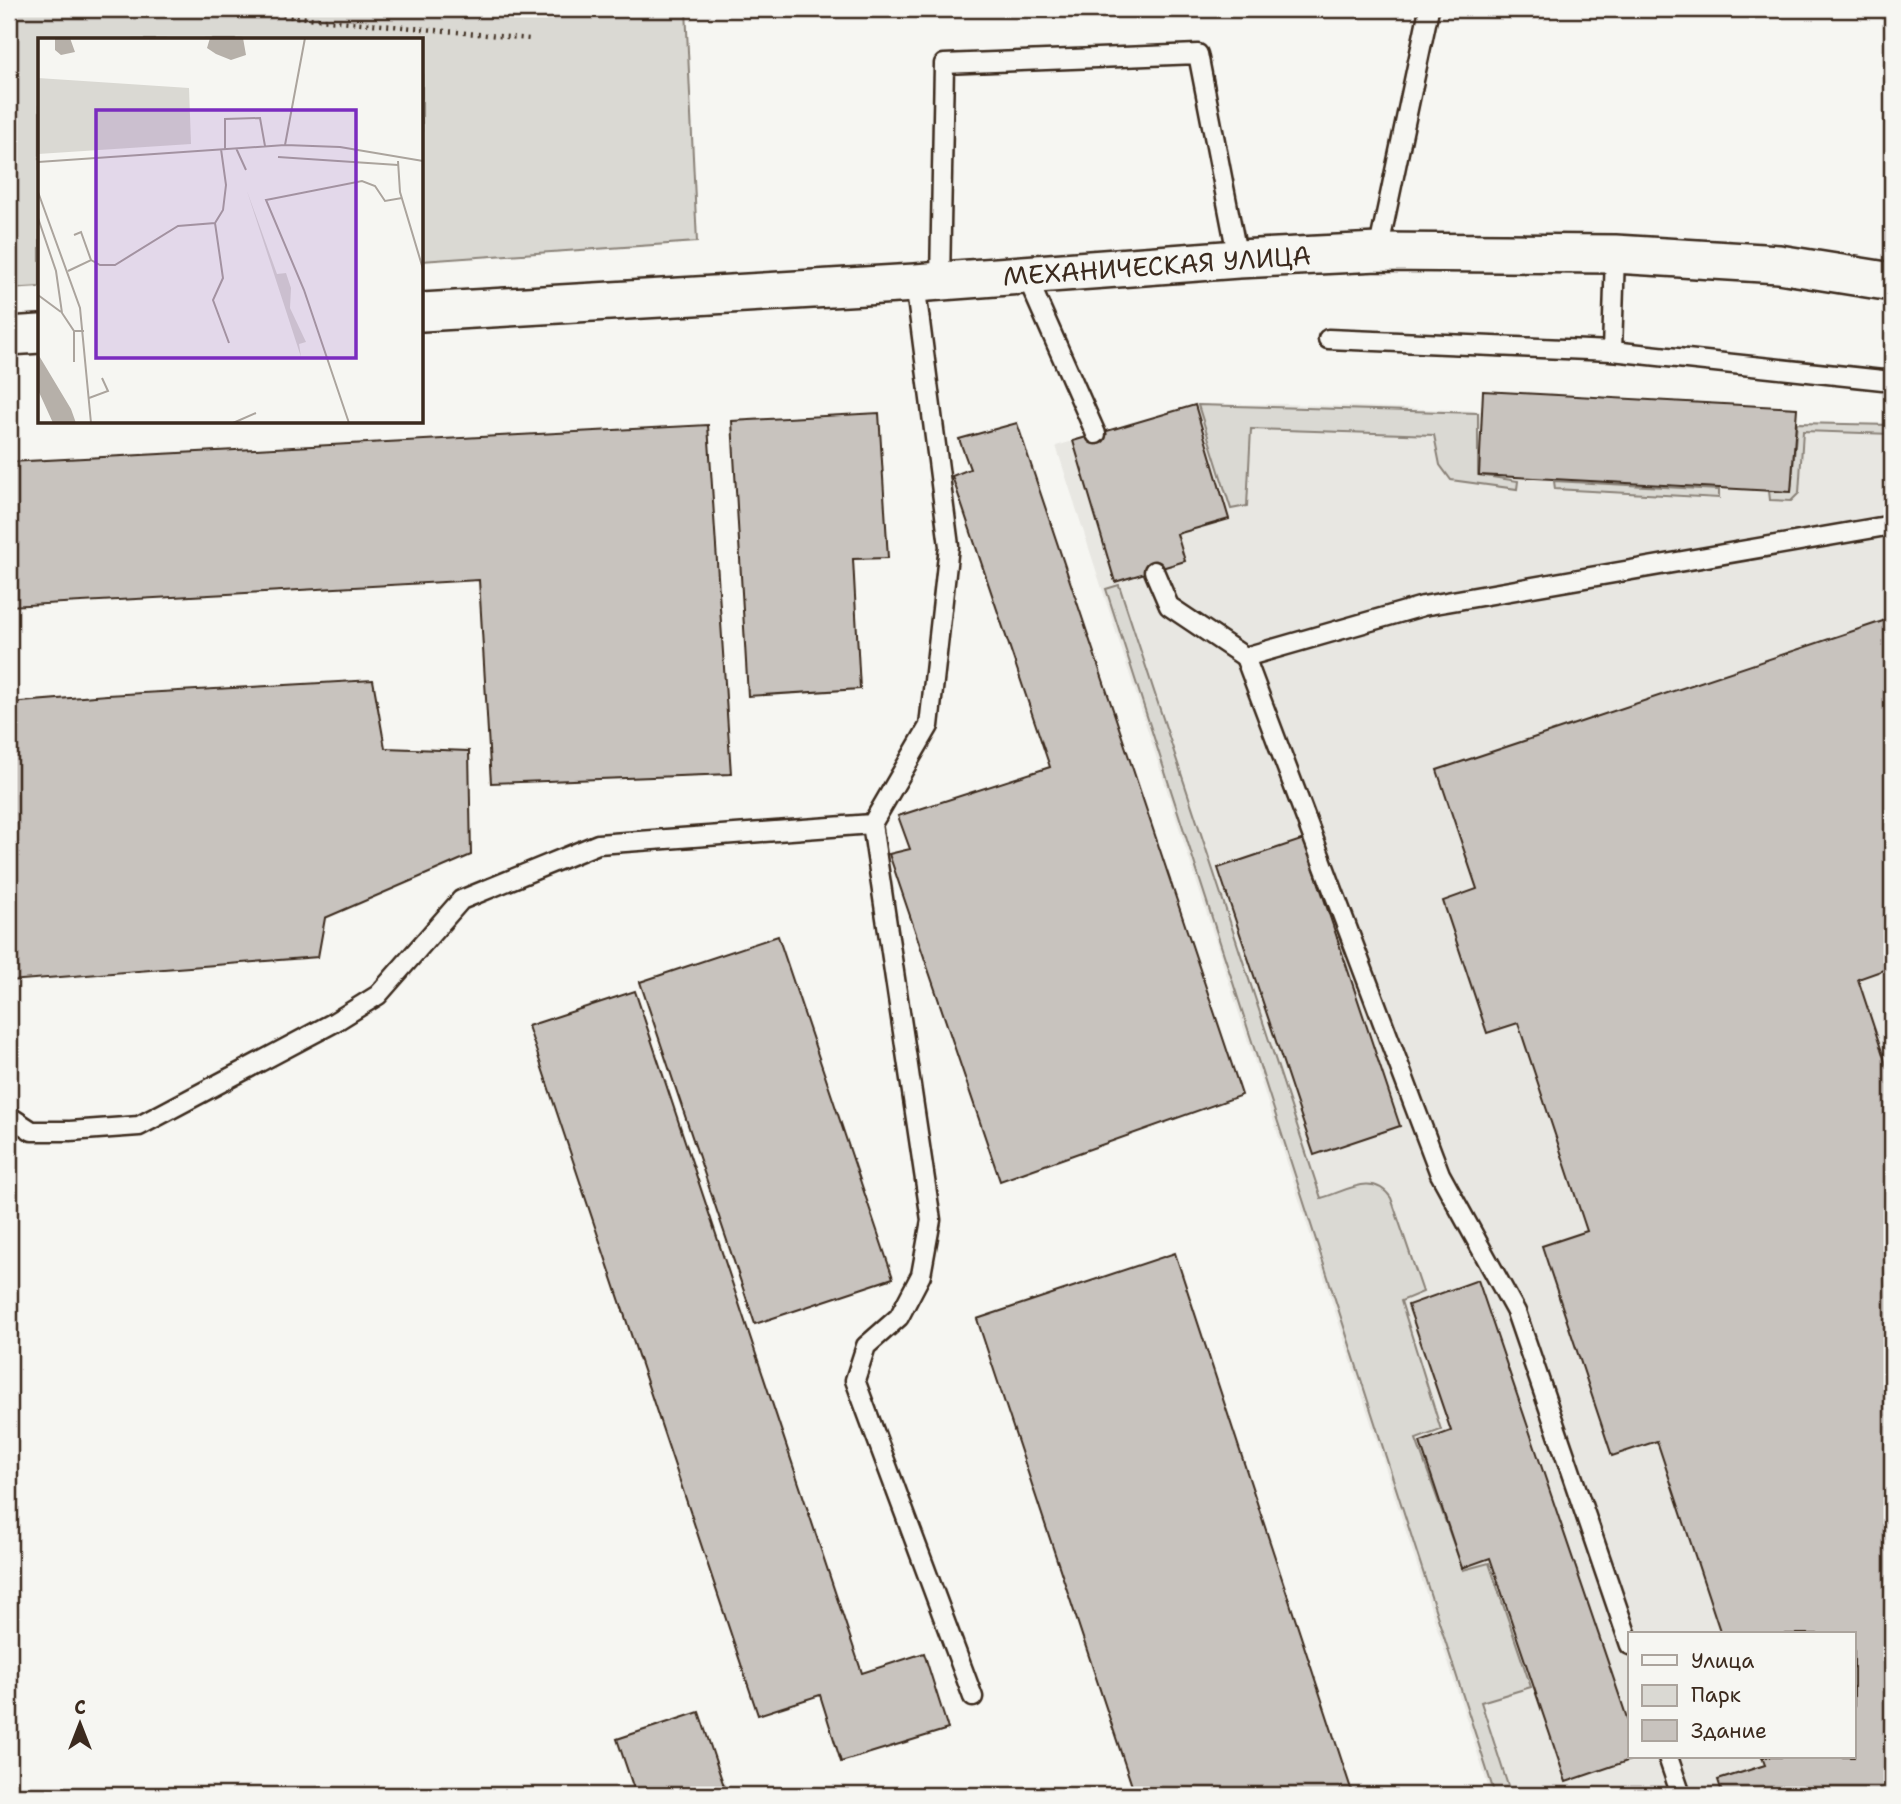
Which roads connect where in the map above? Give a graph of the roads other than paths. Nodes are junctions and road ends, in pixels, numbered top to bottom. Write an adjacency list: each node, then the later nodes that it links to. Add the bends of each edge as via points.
1 (1429, 9): 2 (lane)
2 (1378, 253): 3 (street, МЕХАНИЧЕСКАЯ УЛИЦА); 4 (street, МЕХАНИЧЕСКАЯ УЛИЦА)
3 (1615, 254): 7 (street, МЕХАНИЧЕСКАЯ УЛИЦА, via 1779,264); 12 (lane)
4 (1238, 259): 5 (street, МЕХАНИЧЕСКАЯ УЛИЦА); 6 (lane, via 1198,54 944,64)
5 (1026, 275): 6 (street, МЕХАНИЧЕСКАЯ УЛИЦА); 14 (lane)
6 (928, 282): 8 (street, МЕХАНИЧЕСКАЯ УЛИЦА); 18 (lane, via 949,546 929,726)
7 (1892, 282)
8 (424, 312)
9 (38, 334): 10 (street)
10 (9, 336)
11 (1328, 339): 12 (lane)
12 (1612, 351): 13 (lane)
13 (1892, 381)
14 (1096, 434)
15 (1892, 525): 17 (lane, via 1423,606)
16 (1154, 571): 17 (lane, via 1170,606)
17 (1245, 657): 20 (lane, via 1440,1174 1516,1312)
18 (872, 824): 19 (lane, via 597,845 461,900 378,995 139,1126 32,1131); 21 (lane, via 931,1220 921,1275 899,1317 866,1346 855,1380)
19 (9, 1116)
20 (1628, 1639)
21 (973, 1697)
22 (1668, 1758): 23 (lane)
23 (1681, 1795)

